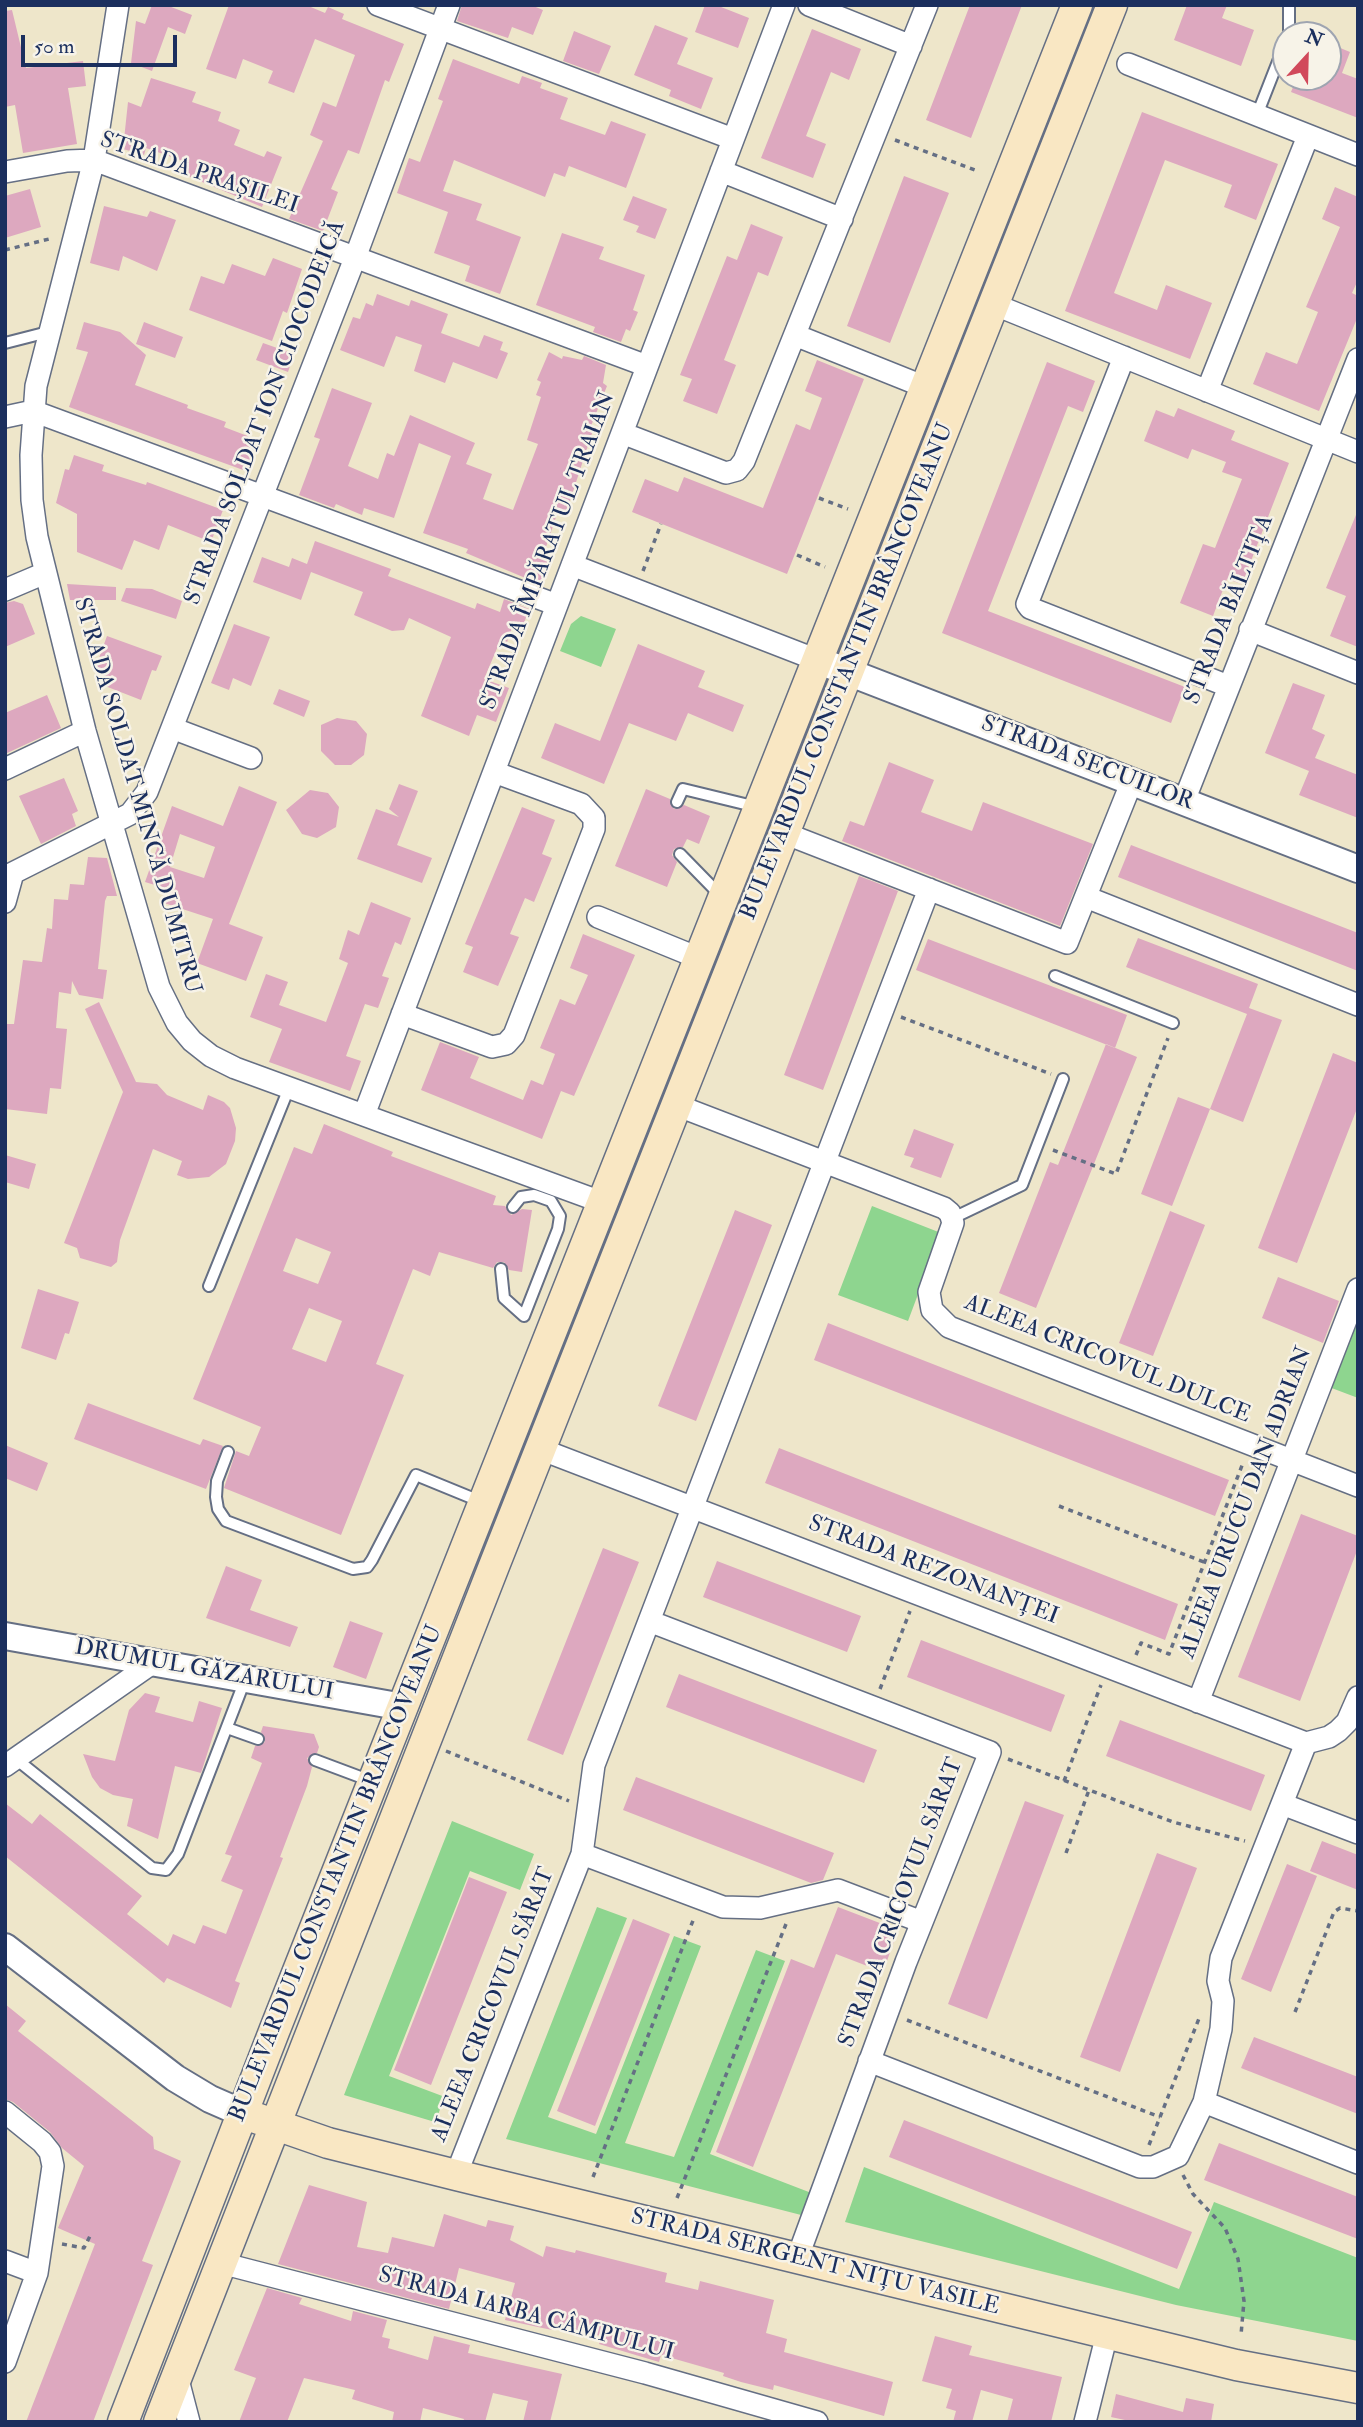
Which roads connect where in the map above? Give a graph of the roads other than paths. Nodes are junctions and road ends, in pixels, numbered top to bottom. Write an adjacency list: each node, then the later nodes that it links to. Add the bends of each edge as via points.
1 (118, 5): 17 (street, STRADA SOLDAT MINCĂ DUMITRU)
2 (378, 5): 9 (street)
3 (449, 5): 9 (street, STRADA SOLDAT ION CIOCODEICĂ)
4 (784, 5): 15 (street, STRADA ÎMPĂRATUL TRAIAN)
5 (809, 5): 10 (street)
6 (927, 5): 10 (street)
7 (1077, 5): 29 (main road, BULEVARDUL CONSTANTIN BRÂNCOVEANU)
8 (1112, 5): 22 (main road, BULEVARDUL CONSTANTIN BRÂNCOVEANU)
9 (440, 29): 15 (street); 21 (street, STRADA SOLDAT ION CIOCODEICĂ)
10 (911, 46): 20 (street)
11 (1128, 64): 13 (street)
12 (1272, 77): 13 (lane)
13 (1257, 115): 14 (street)
14 (1308, 135): 16 (street); 30 (street)
15 (733, 139): 18 (street, STRADA ÎMPĂRATUL TRAIAN)
16 (1358, 155)
17 (94, 160): 19 (street, STRADA PRAȘILEI); 21 (street, STRADA PRAȘILEI); 23 (street, STRADA SOLDAT MINCĂ DUMITRU)
18 (721, 170): 20 (street); 28 (street, STRADA ÎMPĂRATUL TRAIAN)
19 (5, 172)
20 (842, 219): 24 (street)
21 (355, 258): 28 (street, STRADA PRAȘILEI); 36 (street, STRADA SOLDAT ION CIOCODEICĂ)
22 (993, 304): 26 (street); 43 (main road, BULEVARDUL CONSTANTIN BRÂNCOVEANU)
23 (48, 332): 25 (lane); 31 (street, STRADA SOLDAT MINCĂ DUMITRU)
24 (795, 335): 29 (street); 33 (street, via 737,470 726,473)
25 (5, 343)
26 (1124, 357): 30 (street); 45 (street, via 1027,604)
27 (1358, 359): 34 (street, STRADA BĂLTIȚA)
28 (647, 366): 33 (street, STRADA ÎMPĂRATUL TRAIAN)
29 (925, 387): 42 (main road, BULEVARDUL CONSTANTIN BRÂNCOVEANU)
30 (1207, 391): 34 (street)
31 (33, 411): 32 (street); 36 (street); 38 (street, STRADA SOLDAT MINCĂ DUMITRU, via 32,500)
32 (5, 417)
33 (622, 433): 37 (street, STRADA ÎMPĂRATUL TRAIAN)
34 (1326, 439): 35 (street); 41 (street, STRADA BĂLTIȚA)
35 (1358, 452)
36 (263, 496): 40 (street); 46 (street, STRADA SOLDAT ION CIOCODEICĂ)
37 (572, 565): 40 (street, STRADA ÎMPĂRATUL TRAIAN); 42 (street)
38 (45, 572): 39 (street); 47 (street, STRADA SOLDAT MINCĂ DUMITRU)
39 (5, 590)
40 (557, 605): 50 (street, STRADA ÎMPĂRATUL TRAIAN)
41 (1251, 630): 44 (street); 45 (street, STRADA BĂLTIȚA)
42 (817, 660): 43 (street, STRADA SECUILOR); 54 (main road, BULEVARDUL CONSTANTIN BRÂNCOVEANU)
43 (848, 672): 51 (street, STRADA SECUILOR); 56 (main road, BULEVARDUL CONSTANTIN BRÂNCOVEANU)
44 (1358, 673)
45 (1228, 686): 52 (street, STRADA BĂLTIȚA)
46 (172, 728): 48 (street); 55 (street, STRADA SOLDAT ION CIOCODEICĂ, via 139,806)
47 (85, 731): 49 (street); 55 (street, STRADA SOLDAT MINCĂ DUMITRU)
48 (251, 758)
49 (5, 769)
50 (494, 772): 68 (street, STRADA ÎMPĂRATUL TRAIAN); 68 (street, via 581,804 594,818 594,829 514,1035 506,1044 492,1047)
51 (1132, 781): 52 (street, STRADA SECUILOR); 61 (street)
52 (1184, 801): 58 (street, STRADA SECUILOR)
53 (677, 802): 54 (lane, via 683,789)
54 (760, 808): 62 (main road, BULEVARDUL CONSTANTIN BRÂNCOVEANU)
55 (111, 824): 59 (street, STRADA SOLDAT ION CIOCODEICĂ); 71 (street, STRADA SOLDAT MINCĂ DUMITRU, via 159,987 177,1023 211,1056)
56 (784, 833): 60 (street); 72 (main road, BULEVARDUL CONSTANTIN BRÂNCOVEANU)
57 (680, 854): 62 (lane)
58 (1358, 869)
59 (9, 875): 63 (street)
60 (929, 890): 61 (street, via 1067,943); 74 (street)
61 (1086, 897): 67 (street)
62 (724, 900): 65 (main road, BULEVARDUL CONSTANTIN BRÂNCOVEANU)
63 (5, 902)
64 (598, 917): 65 (street)
65 (701, 959): 75 (main road, BULEVARDUL CONSTANTIN BRÂNCOVEANU)
66 (1055, 976): 69 (lane)
67 (1358, 1005)
68 (402, 1014): 73 (street, STRADA ÎMPĂRATUL TRAIAN)
69 (1173, 1023)
70 (1063, 1079): 77 (lane, via 1022,1185)
71 (289, 1088): 73 (street, STRADA SOLDAT MINCĂ DUMITRU); 79 (lane)
72 (676, 1105): 74 (street); 83 (main road, BULEVARDUL CONSTANTIN BRÂNCOVEANU)
73 (364, 1115): 75 (street, STRADA SOLDAT MINCĂ DUMITRU)
74 (825, 1162): 77 (street, via 944,1208); 89 (street)
75 (604, 1203): 81 (main road, BULEVARDUL CONSTANTIN BRÂNCOVEANU)
76 (513, 1207): 81 (lane, via 520,1197 534,1195 551,1201 560,1216)
77 (953, 1217): 86 (street, ALEEA CRICOVUL DULCE, via 929,1292 932,1310 940,1320)
78 (501, 1269): 81 (lane, via 504,1298)
79 (209, 1286)
80 (1358, 1289): 82 (street, ALEEA URUCU DAN ADRIAN)
81 (538, 1321): 83 (main road); 88 (main road, BULEVARDUL CONSTANTIN BRÂNCOVEANU)
82 (1351, 1326): 86 (street, ALEEA URUCU DAN ADRIAN)
83 (583, 1339): 84 (main road, BULEVARDUL CONSTANTIN BRÂNCOVEANU)
84 (541, 1448): 89 (street, STRADA REZONANȚEI); 112 (main road, BULEVARDUL CONSTANTIN BRÂNCOVEANU)
85 (228, 1452): 88 (lane, via 216,1497 226,1521 353,1569 367,1567 372,1560 416,1475)
86 (1291, 1461): 87 (street, ALEEA CRICOVUL DULCE); 95 (street, ALEEA URUCU DAN ADRIAN)
87 (1358, 1486)
88 (485, 1503): 96 (main road, BULEVARDUL CONSTANTIN BRÂNCOVEANU)
89 (693, 1507): 90 (street, ALEEA CRICOVUL SĂRAT); 95 (street, STRADA REZONANȚEI)
90 (649, 1621): 105 (street, ALEEA CRICOVUL SĂRAT, via 594,1765); 106 (street, STRADA CRICOVUL SĂRAT, via 990,1752)
91 (5, 1636): 92 (street, DRUMUL GĂZARULUI)
92 (154, 1662): 93 (street, DRUMUL GĂZARULUI); 101 (street)
93 (246, 1679): 96 (street, DRUMUL GĂZARULUI); 97 (lane)
94 (1358, 1698): 99 (street, via 1338,1731)
95 (1198, 1702): 99 (street, STRADA REZONANȚEI)
96 (404, 1707): 102 (main road, BULEVARDUL CONSTANTIN BRÂNCOVEANU)
97 (227, 1728): 98 (lane); 101 (lane, via 178,1854 162,1871)
98 (258, 1739)
99 (1306, 1743): 103 (street)
100 (315, 1760): 102 (lane)
101 (11, 1762)
102 (374, 1782): 111 (main road, BULEVARDUL CONSTANTIN BRÂNCOVEANU)
103 (1282, 1804): 104 (street); 109 (street, via 1221,1958 1218,1980 1223,2016)
104 (1358, 1833)
105 (582, 1854): 106 (street, ALEEA CRICOVUL SĂRAT, via 701,1900 741,1910 838,1890); 114 (street, ALEEA CRICOVUL SĂRAT)
106 (922, 1922): 108 (street, STRADA CRICOVUL SĂRAT)
107 (5, 1947): 111 (street, via 175,2078)
108 (869, 2061): 109 (street, via 1140,2167 1153,2167 1178,2156); 115 (street, STRADA CRICOVUL SĂRAT)
109 (1204, 2102): 113 (street)
110 (5, 2112): 118 (street, via 50,2152 52,2174)
111 (242, 2113): 112 (main road, STRADA SERGENT NIȚU VASILE); 123 (main road, BULEVARDUL CONSTANTIN BRÂNCOVEANU)
112 (275, 2125): 114 (main road, STRADA SERGENT NIȚU VASILE); 117 (main road, BULEVARDUL CONSTANTIN BRÂNCOVEANU)
113 (1358, 2163)
114 (456, 2175): 115 (main road, STRADA SERGENT NIȚU VASILE)
115 (797, 2259): 119 (main road, STRADA SERGENT NIȚU VASILE)
116 (5, 2261): 118 (street)
117 (221, 2263): 121 (main road, BULEVARDUL CONSTANTIN BRÂNCOVEANU); 126 (street, STRADA IARBA CÂMPULUI)
118 (37, 2273): 120 (street)
119 (1107, 2334): 122 (main road, STRADA SERGENT NIȚU VASILE); 127 (street)
120 (5, 2362)
121 (177, 2376): 124 (main road, BULEVARDUL CONSTANTIN BRÂNCOVEANU); 125 (street)
122 (1358, 2388)
123 (123, 2422)
124 (159, 2422)
125 (189, 2422)
126 (817, 2422)
127 (1085, 2422)

